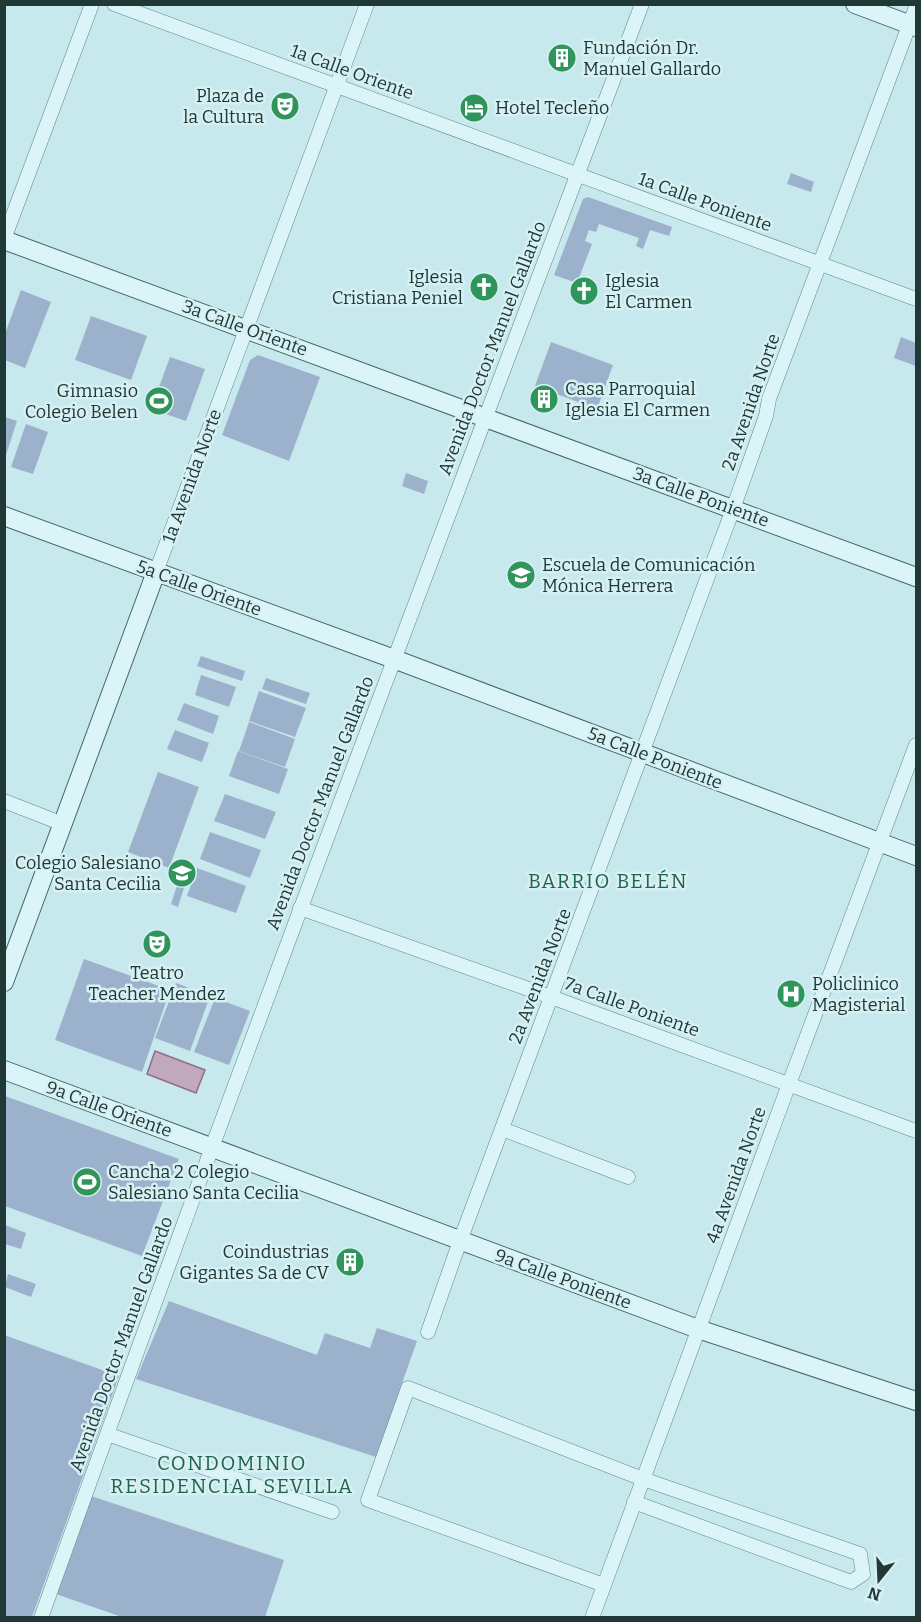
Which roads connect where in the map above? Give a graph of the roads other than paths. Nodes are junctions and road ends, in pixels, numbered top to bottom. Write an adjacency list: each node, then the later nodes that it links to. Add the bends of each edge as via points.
1 (92, 4): 10 (street)
2 (114, 4): 8 (street, 1a Calle Oriente)
3 (367, 4): 8 (street, 1a Avenida Norte)
4 (642, 4): 9 (street, Avenida Doctor Manuel Gallardo)
5 (855, 4): 7 (main road)
6 (916, 7): 7 (street, 2a Avenida Norte)
7 (913, 26): 11 (street, 2a Avenida Norte)
8 (336, 85): 9 (street, 1a Calle Oriente); 13 (street, 1a Avenida Norte)
9 (578, 174): 11 (street, 1a Calle Poniente); 14 (street, Avenida Doctor Manuel Gallardo)
10 (4, 240): 13 (main road, 3a Calle Oriente)
11 (820, 264): 12 (street, 1a Calle Poniente); 15 (street, 2a Avenida Norte)
12 (916, 299)
13 (246, 329): 14 (main road, 3a Calle Oriente); 17 (street, 1a Avenida Norte)
14 (486, 416): 15 (main road, 3a Calle Poniente); 19 (street, Avenida Doctor Manuel Gallardo)
15 (733, 508): 18 (main road, 3a Calle Poniente); 21 (street, 2a Avenida Norte)
16 (4, 516): 17 (main road, 5a Calle Oriente)
17 (156, 572): 19 (main road, 5a Calle Oriente); 23 (main road, 1a Avenida Norte)
18 (916, 577)
19 (394, 659): 21 (main road, 5a Calle Poniente); 26 (street, Avenida Doctor Manuel Gallardo)
20 (916, 745): 24 (street, 4a Avenida Norte)
21 (643, 753): 24 (main road, 5a Calle Poniente); 28 (street, 2a Avenida Norte)
22 (4, 801): 23 (street)
23 (63, 824): 27 (main road, 1a Avenida Norte)
24 (880, 842): 25 (main road, 5a Calle Poniente); 30 (street, 4a Avenida Norte)
25 (916, 856)
26 (300, 908): 28 (street, 7a Calle Poniente); 33 (street, Avenida Doctor Manuel Gallardo)
27 (4, 982)
28 (551, 997): 30 (street, 7a Calle Poniente); 31 (street, 2a Avenida Norte)
29 (4, 1070): 33 (main road, 9a Calle Oriente)
30 (789, 1084): 32 (street, 7a Calle Poniente); 36 (street, 4a Avenida Norte)
31 (502, 1129): 34 (street); 35 (street, 2a Avenida Norte)
32 (916, 1131)
33 (213, 1148): 35 (main road, 9a Calle Poniente); 39 (street, Avenida Doctor Manuel Gallardo)
34 (628, 1177)
35 (460, 1241): 36 (main road, 9a Calle Poniente); 37 (street, 2a Avenida Norte)
36 (698, 1329): 38 (main road, 9a Calle Poniente); 40 (street, 4a Avenida Norte)
37 (428, 1332)
38 (916, 1401)
39 (107, 1434): 42 (street); 44 (street, Avenida Doctor Manuel Gallardo)
40 (643, 1479): 41 (street, 4a Avenida Norte); 41 (street, via 860,1554 863,1574 851,1582); 43 (street, via 408,1388 368,1500)
41 (634, 1502): 43 (street, 4a Avenida Norte)
42 (332, 1512)
43 (604, 1586): 45 (street, 4a Avenida Norte)
44 (41, 1617)
45 (592, 1617)

